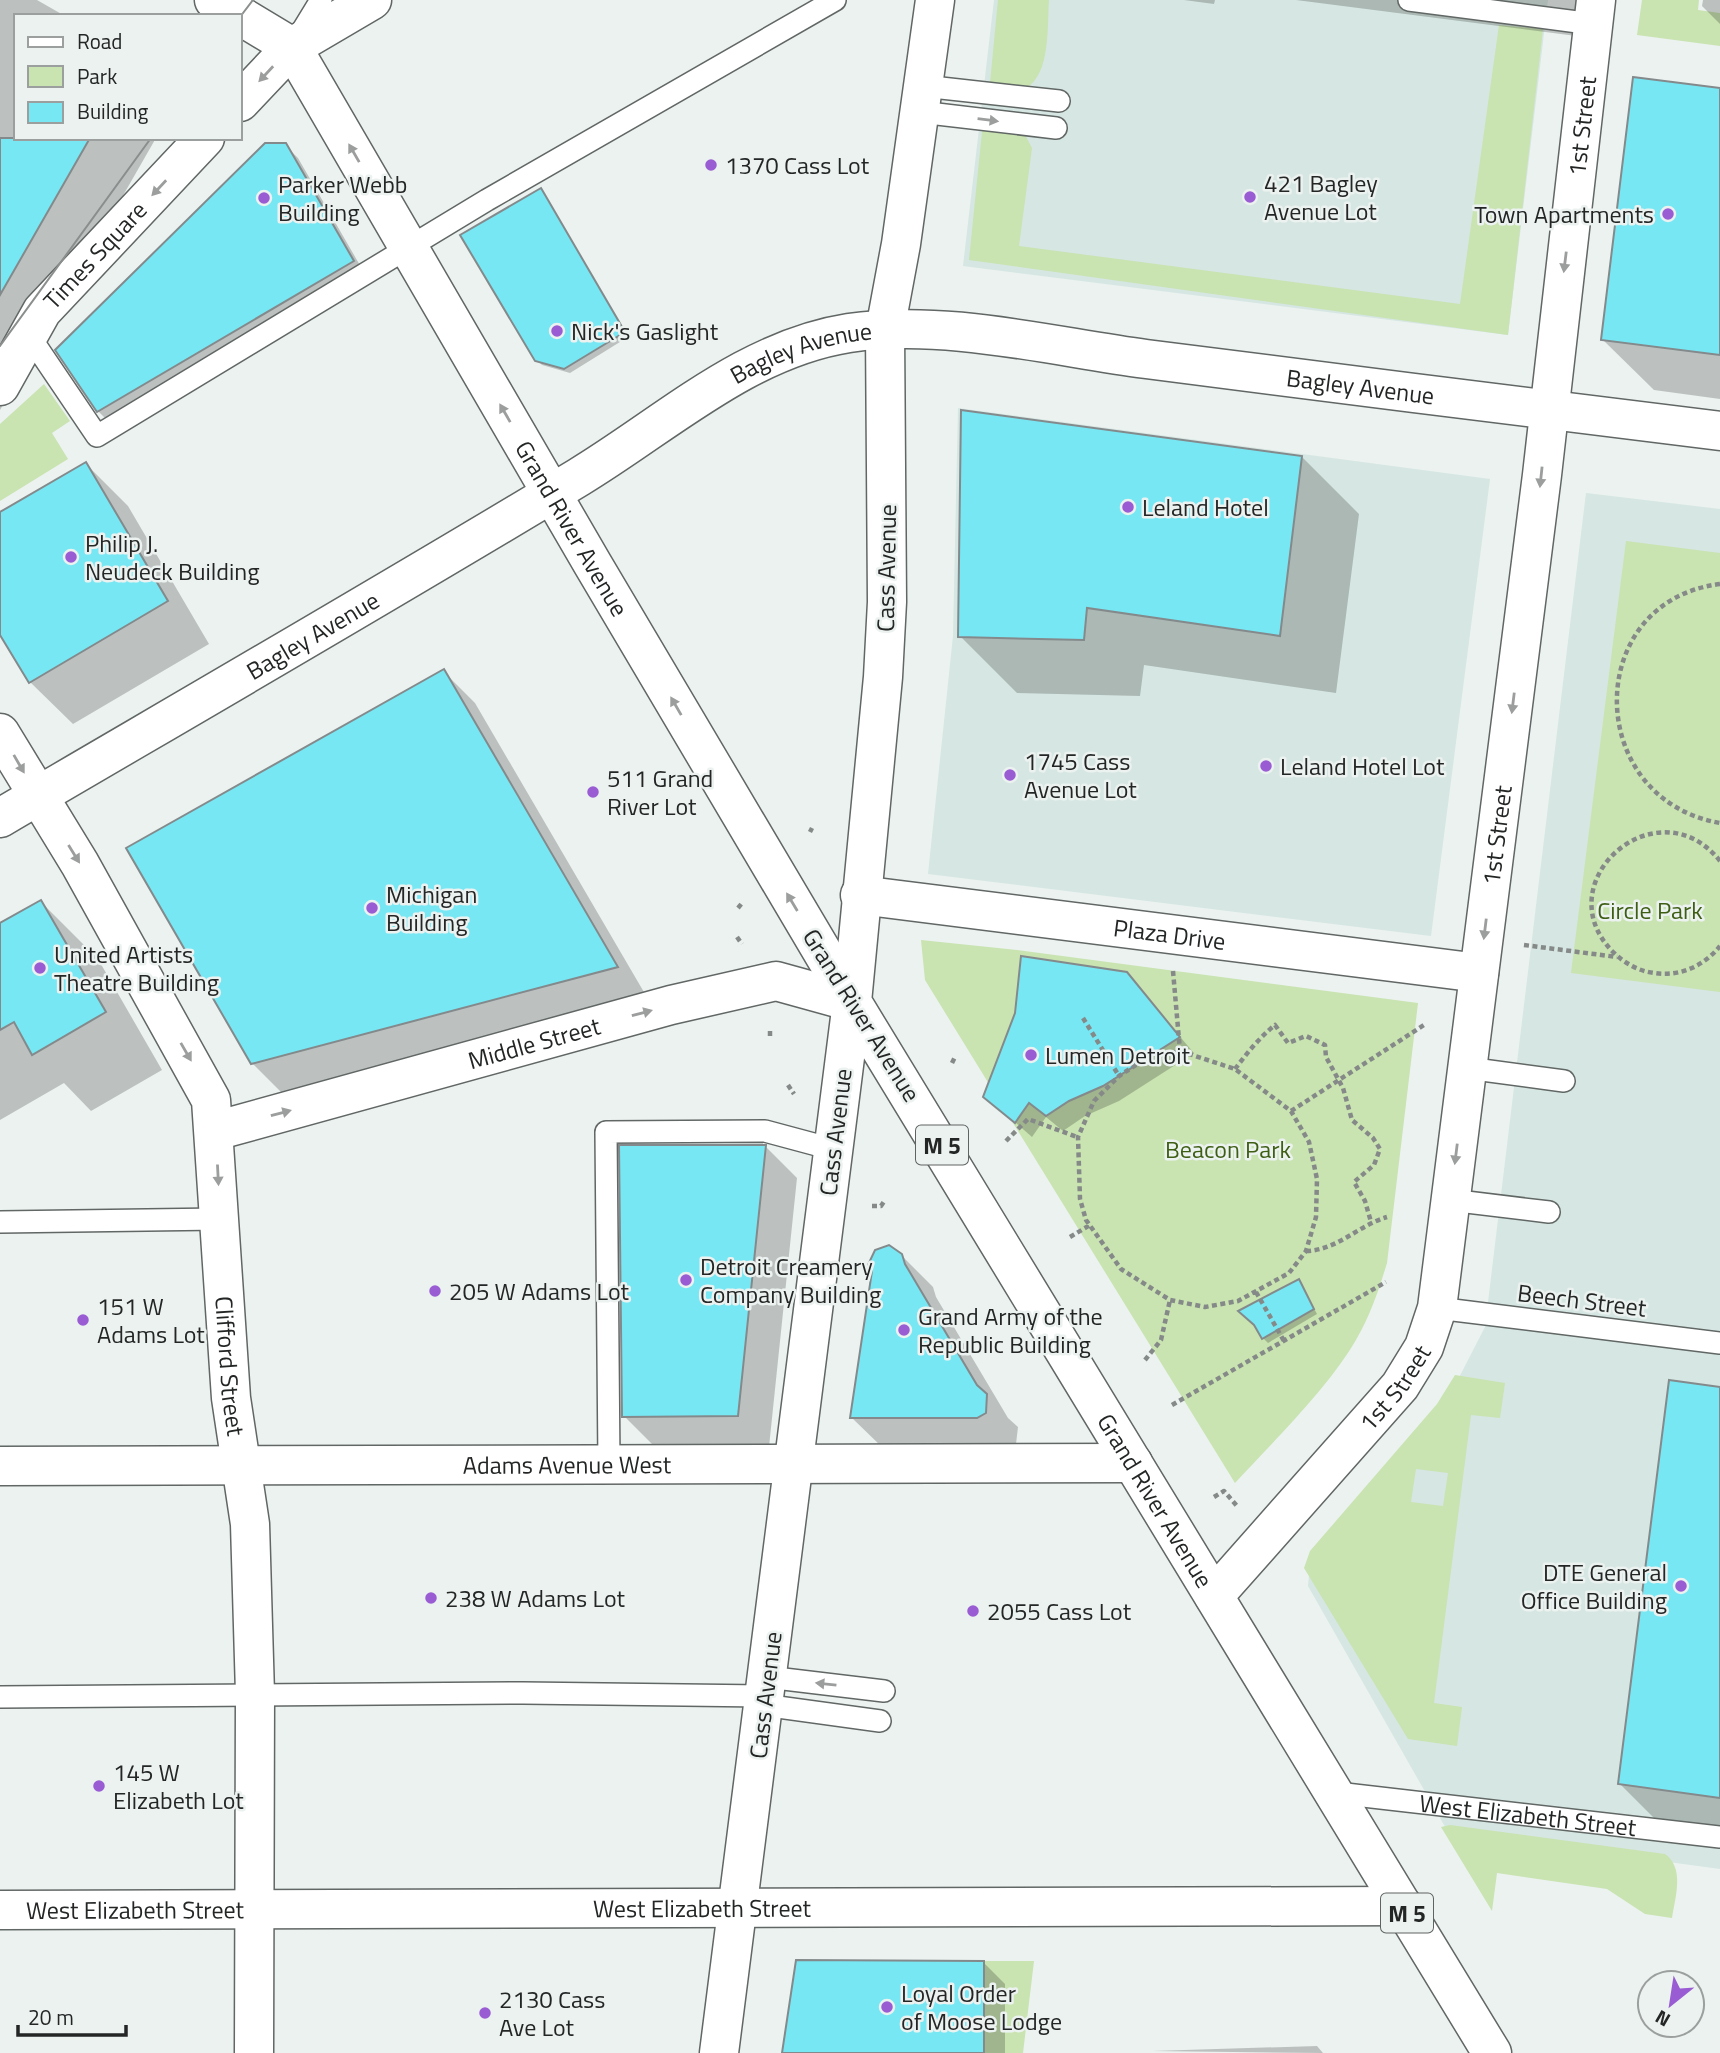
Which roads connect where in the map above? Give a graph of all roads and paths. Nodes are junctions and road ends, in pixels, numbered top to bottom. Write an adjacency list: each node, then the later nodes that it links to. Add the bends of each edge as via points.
1 (214, 0): 8 (street, Grand River Avenue)
2 (321, 0): 10 (lane)
3 (372, 0): 10 (street)
4 (835, 0): 16 (lane)
5 (935, 0): 11 (street, Cass Avenue)
6 (1409, 0): 7 (lane)
7 (1595, 12): 20 (street, 1st Street, one-way to 20)
8 (237, 14)
9 (242, 17): 10 (street, Grand River Avenue)
10 (292, 47): 12 (street, one-way to 12); 16 (street, Grand River Avenue, one-way to 10)
11 (921, 99): 13 (lane); 14 (lane, one-way to 14); 17 (street, Cass Avenue)
12 (242, 100)
13 (1059, 101)
14 (1056, 128)
15 (203, 140): 18 (street, Times Square, one-way to 18, via 42,311)
16 (409, 247): 18 (lane, via 97,436); 22 (street, Grand River Avenue, one-way to 16)
17 (885, 330): 20 (street, Bagley Avenue, via 967,333); 22 (street, Bagley Avenue, via 847,333 765,362 707,391); 29 (street, Cass Avenue, via 885,652)
18 (28, 334): 19 (street, Times Square)
19 (0, 386)
20 (1547, 409): 21 (street, Bagley Avenue); 38 (street, 1st Street, one-way to 38)
21 (1720, 431)
22 (552, 493): 25 (street, Bagley Avenue); 39 (street, Grand River Avenue, one-way to 22)
23 (1720, 584): 27 (path, via 1676,599 1645,624 1621,667 1616,706 1627,754 1643,780 1674,807)
24 (0, 733): 25 (street, Clifford Street, one-way to 25)
25 (38, 796): 26 (street, Bagley Avenue); 55 (street, Clifford Street, one-way to 55, via 194,1065 211,1100)
26 (0, 818)
27 (1720, 823)
28 (1720, 861): 36 (path, via 1696,841 1669,833 1641,836 1616,851 1600,873 1593,901 1598,929)
29 (860, 895): 38 (street, Plaza Drive); 39 (street, Cass Avenue)
30 (743, 902): 31 (path)
31 (738, 908)
32 (737, 937): 33 (path)
33 (741, 944)
34 (1524, 945): 36 (path)
35 (1720, 946): 36 (path, via 1699,965 1674,973 1640,970)
36 (1618, 957)
37 (1172, 963): 44 (path)
38 (1479, 973): 47 (street, 1st Street)
39 (852, 1002): 55 (street, Middle Street, one-way to 39, via 671,1005 776,981); 58 (street, Cass Avenue); 79 (street, Grand River Avenue / M 5)
40 (1083, 1018): 49 (path)
41 (1424, 1025): 50 (path)
42 (770, 1031): 43 (path)
43 (770, 1039)
44 (1180, 1051): 48 (path); 49 (path, via 1139,1063)
45 (955, 1057): 46 (path)
46 (952, 1063)
47 (1467, 1068): 51 (lane); 60 (street, 1st Street, one-way to 60)
48 (1235, 1069): 50 (path, via 1276,1025 1288,1043 1306,1036 1325,1045 1326,1057); 54 (path)
49 (1119, 1076): 56 (path, via 1094,1101)
50 (1339, 1079): 54 (path); 66 (path, via 1353,1122 1380,1149 1374,1165 1354,1182)
51 (1564, 1081)
52 (788, 1085): 53 (path)
53 (794, 1094)
54 (1291, 1111): 69 (path, via 1309,1142 1317,1179 1316,1217)
55 (215, 1131): 64 (street, Clifford Street, one-way to 64)
56 (1078, 1137): 57 (path, via 1028,1119); 67 (path, via 1080,1199)
57 (1006, 1140)
58 (832, 1149): 78 (street, Cass Avenue); 80 (lane, via 765,1131 606,1132)
59 (886, 1200): 61 (path, via 881,1206)
60 (1450, 1200): 62 (lane); 73 (street, 1st Street)
61 (872, 1206)
62 (1549, 1212)
63 (1387, 1217): 66 (path)
64 (220, 1219): 65 (lane); 82 (street, Clifford Street, via 231,1398)
65 (0, 1222)
66 (1371, 1222): 69 (path, via 1328,1248)
67 (1090, 1225): 68 (path); 72 (path, via 1121,1269)
68 (1070, 1237)
69 (1306, 1251): 71 (path, via 1289,1273)
70 (1386, 1282): 74 (path)
71 (1255, 1292): 72 (path, via 1238,1301 1205,1307); 74 (path)
72 (1170, 1300): 76 (path, via 1161,1340)
73 (1437, 1308): 75 (lane, Beech Street); 85 (street, 1st Street, via 1424,1347 1400,1386)
74 (1284, 1341): 77 (path)
75 (1720, 1343)
76 (1145, 1360)
77 (1172, 1405)
78 (794, 1463): 79 (street, Adams Avenue West); 80 (street, Adams Avenue West); 87 (street, Cass Avenue)
79 (1133, 1463): 85 (street, Grand River Avenue / M 5)
80 (609, 1464): 82 (street, Adams Avenue West)
81 (0, 1466): 82 (street, Adams Avenue West)
82 (243, 1466): 88 (street, Clifford Street, via 250,1524)
83 (1214, 1497): 84 (path, via 1224,1491)
84 (1237, 1506)
85 (1214, 1596): 91 (street, Grand River Avenue / M 5)
86 (884, 1690): 87 (lane, one-way to 87)
87 (765, 1693): 88 (lane); 90 (lane); 94 (street, Cass Avenue)
88 (256, 1694): 89 (lane); 96 (street, Clifford Street)
89 (0, 1697)
90 (880, 1721)
91 (1337, 1793): 92 (lane, West Elizabeth Street); 93 (street, Grand River Avenue / M 5)
92 (1720, 1837)
93 (1403, 1906): 94 (street, West Elizabeth Street); 99 (street, Grand River Avenue / M 5)
94 (738, 1909): 96 (street, West Elizabeth Street); 98 (street, Cass Avenue)
95 (0, 1910): 96 (street, West Elizabeth Street)
96 (256, 1910): 97 (street, Clifford Street)
97 (254, 2053)
98 (719, 2053)
99 (1492, 2053)

